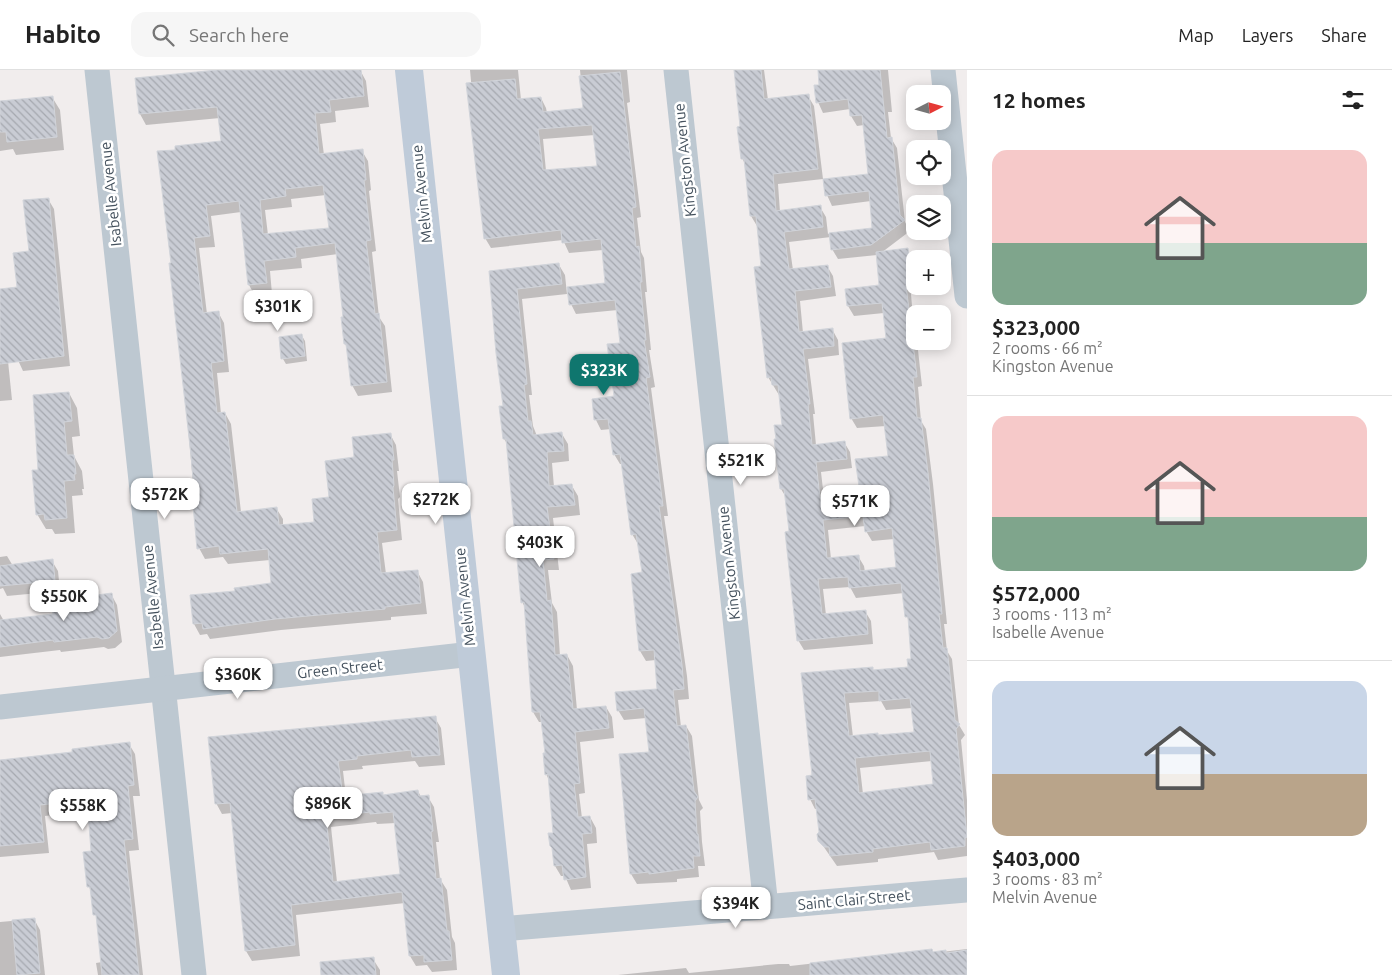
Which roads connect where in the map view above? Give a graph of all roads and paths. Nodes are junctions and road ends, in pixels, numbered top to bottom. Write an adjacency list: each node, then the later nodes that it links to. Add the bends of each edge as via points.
1 (98, 70): 7 (street, Isabelle Avenue)
2 (409, 70): 6 (street, Melvin Avenue)
3 (676, 70): 10 (street, Kingston Avenue)
4 (943, 70): 5 (street)
5 (967, 296)
6 (472, 654): 7 (street, Green Street); 11 (street, Melvin Avenue)
7 (163, 688): 8 (street, Green Street); 12 (street, Isabelle Avenue)
8 (0, 707)
9 (967, 890): 10 (street, Saint Clair Street)
10 (766, 907): 11 (street, Saint Clair Street)
11 (501, 929): 13 (street, Melvin Avenue)
12 (194, 975)
13 (506, 975)

